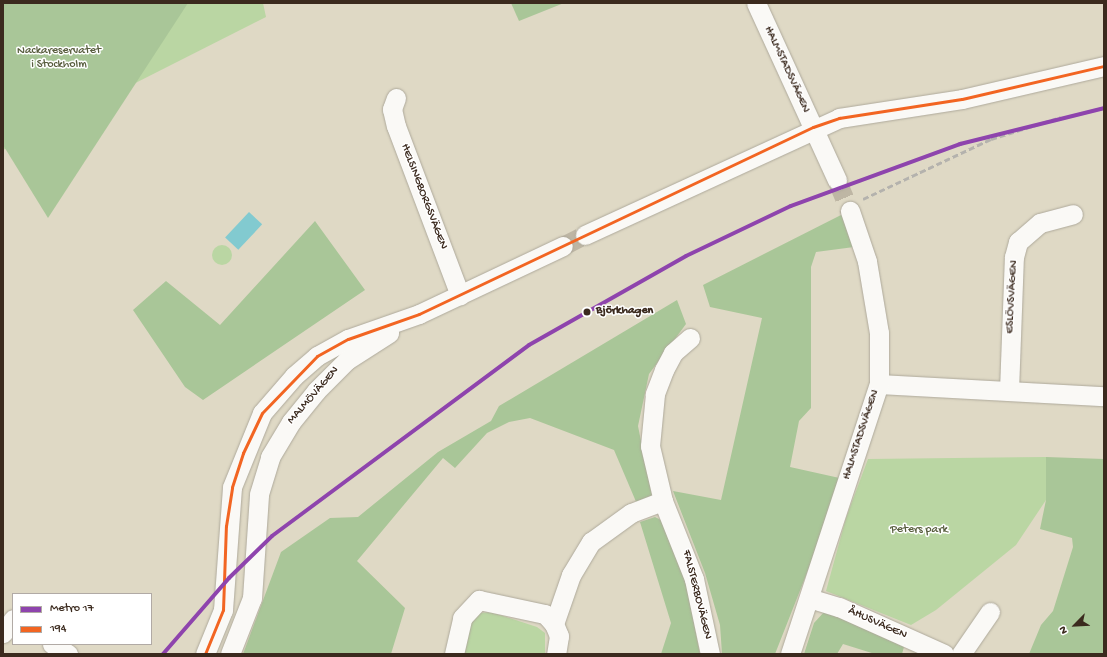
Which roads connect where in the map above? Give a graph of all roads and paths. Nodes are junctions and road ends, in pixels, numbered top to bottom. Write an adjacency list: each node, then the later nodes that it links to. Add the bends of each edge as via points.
1 (756, 3): 4 (street, HALMSTADSVÄGEN)
2 (1104, 66): 4 (street, via 950,102 839,118)
3 (396, 98): 10 (street, HELSINGBORGSVÄGEN, via 392,109 396,126)
4 (813, 127): 5 (street, HALMSTADSVÄGEN); 8 (street)
5 (837, 180)
6 (850, 211): 13 (street, HALMSTADSVÄGEN, via 867,261 879,333)
7 (1073, 214): 14 (street, ESLÖVSVÄGEN, via 1040,223 1018,242 1014,257)
8 (585, 235)
9 (563, 246): 10 (street, MALMÖVÄGEN)
10 (460, 294): 11 (street, MALMÖVÄGEN)
11 (419, 314): 26 (street, MALMÖVÄGEN, via 348,340 317,356 294,376 262,413 232,487 223,610); 27 (street, MALMÖVÄGEN, via 346,360 291,422 270,457 259,494 252,598)
12 (690, 338): 16 (street, FALSTERBOVÄGEN, via 673,353 664,370 650,420 650,446)
13 (879, 384): 14 (street); 17 (street, HALMSTADSVÄGEN)
14 (1010, 391): 15 (street)
15 (1104, 396)
16 (663, 501): 22 (street, via 631,513 592,542 571,575); 30 (street, FALSTERBOVÄGEN, via 694,578)
17 (808, 598): 31 (street, HALMSTADSVÄGEN); 32 (street, ÅHUSVÄGEN, via 845,610)
18 (990, 612): 33 (street)
19 (3, 613): 20 (street)
20 (12, 618)
21 (12, 620): 23 (street)
22 (554, 624): 28 (street, via 545,614 479,600 462,618); 29 (street, via 559,636)
23 (3, 633)
24 (54, 645): 25 (street)
25 (68, 654)
26 (205, 654)
27 (230, 654)
28 (454, 654)
29 (556, 654)
30 (710, 654)
31 (790, 654)
32 (944, 654)
33 (961, 654)

